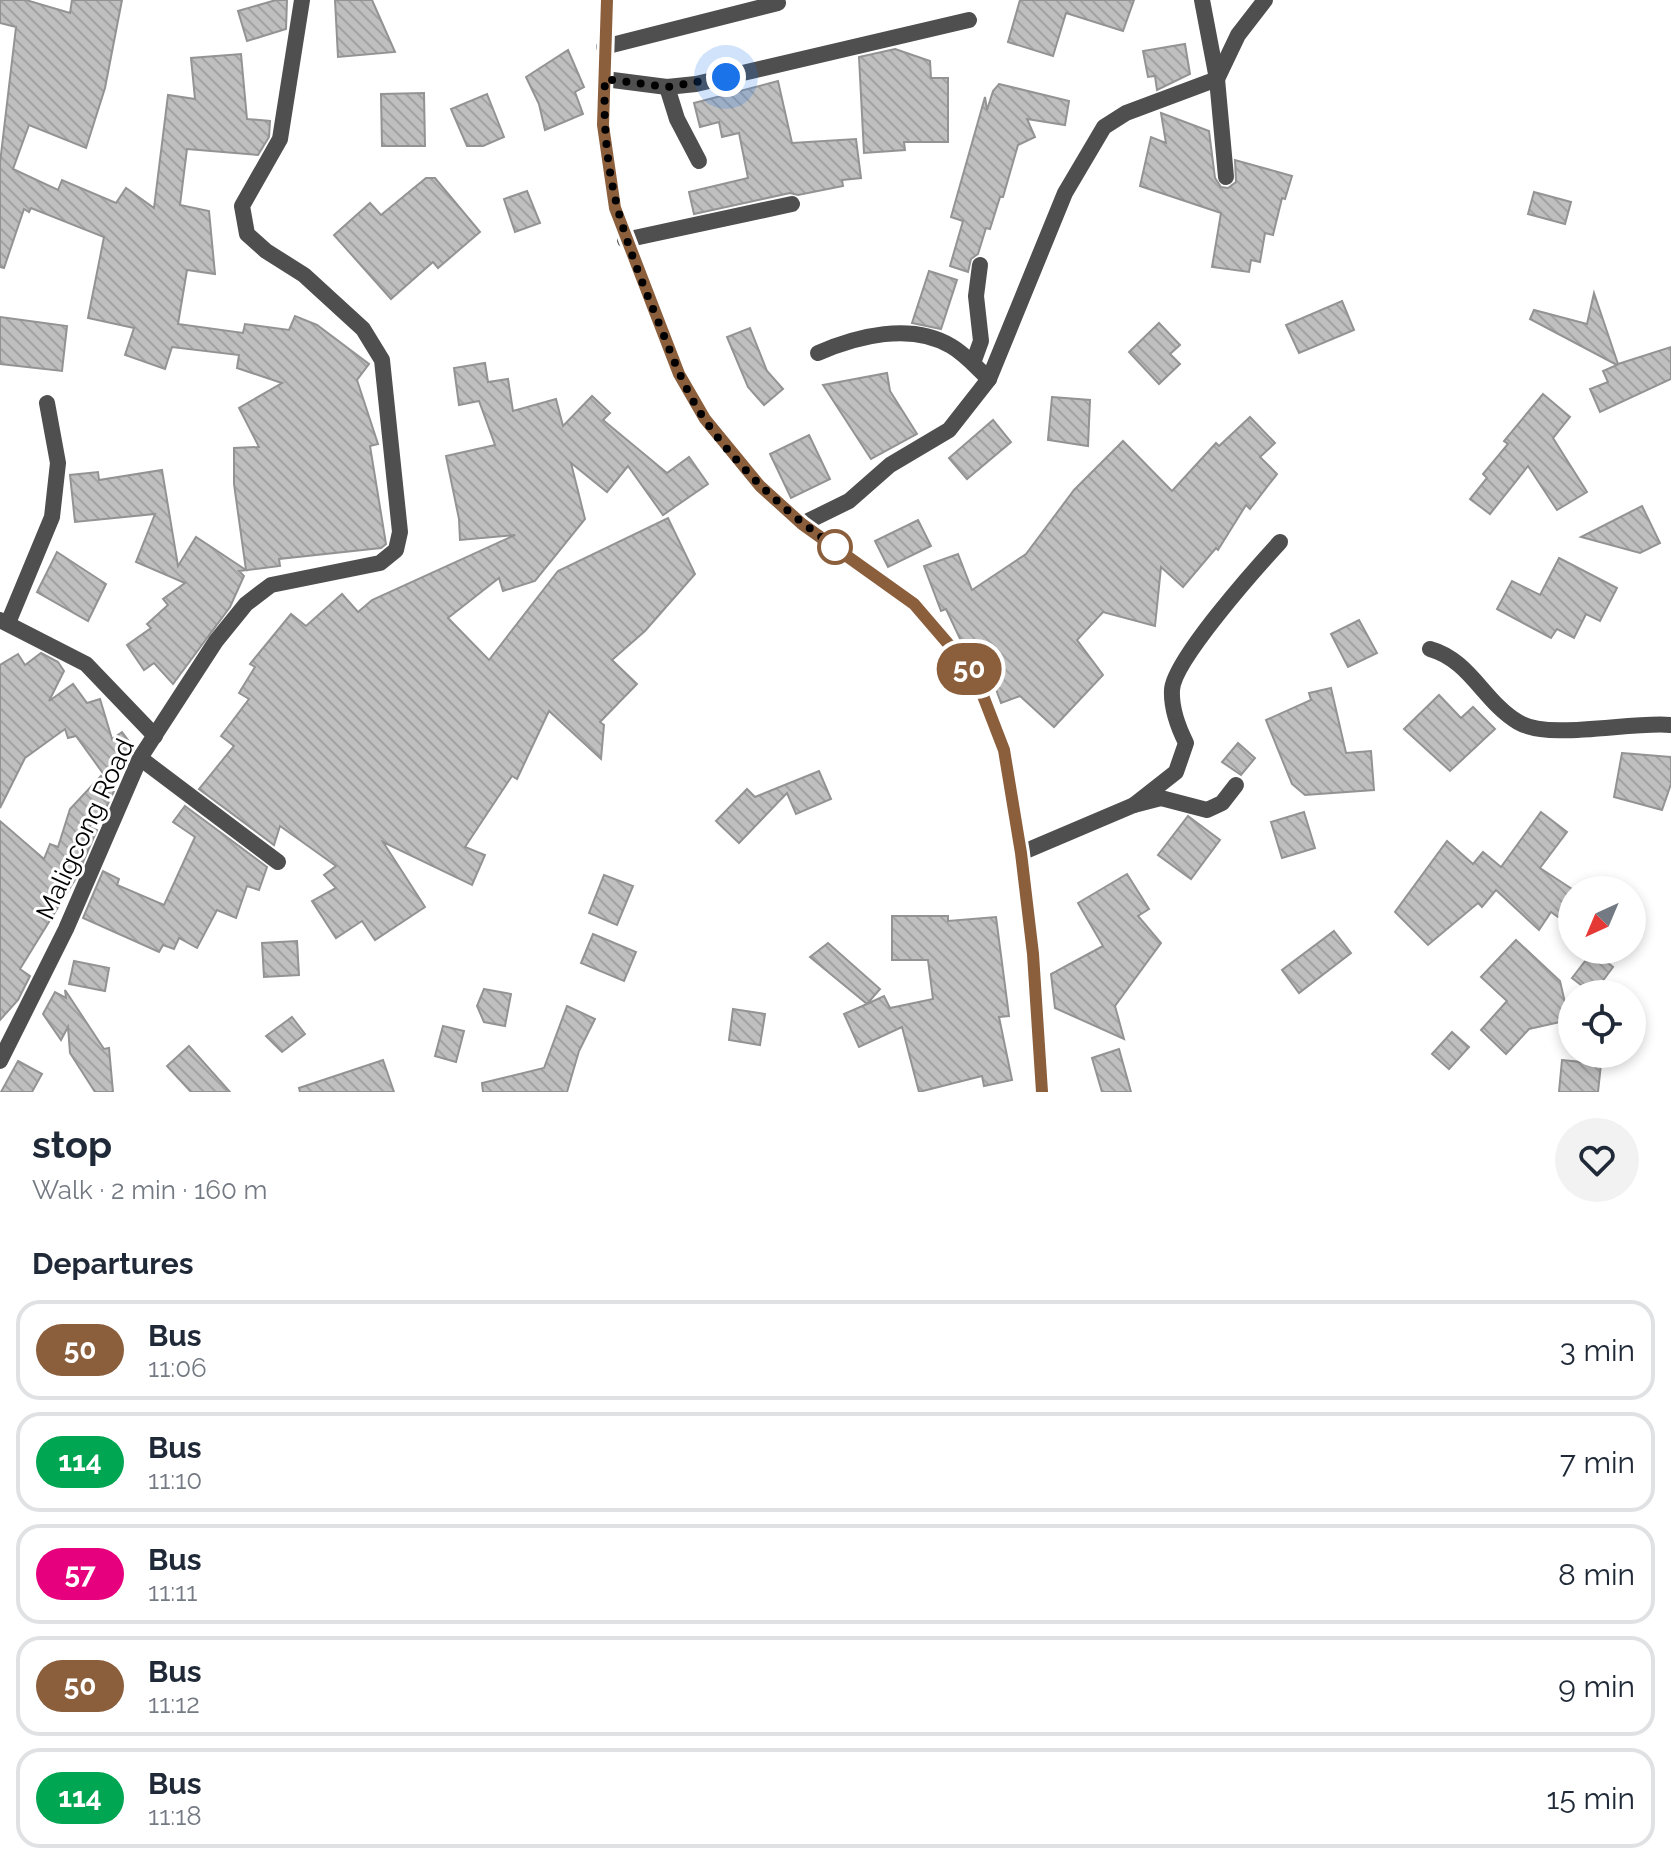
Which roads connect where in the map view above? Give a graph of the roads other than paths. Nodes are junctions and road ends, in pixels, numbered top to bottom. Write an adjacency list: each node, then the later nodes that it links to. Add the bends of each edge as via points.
1 (302, 0): 25 (street, Maligcong Road, via 280,139 242,206 247,234 304,275 363,329 382,360 400,532 396,550 380,563 271,585 246,604)
2 (607, 0): 7 (main road)
3 (1202, 0): 9 (street)
4 (1265, 0): 9 (street, via 1238,35)
5 (778, 3): 7 (street)
6 (969, 20): 10 (street)
7 (604, 47): 8 (main road)
8 (605, 79): 10 (street); 14 (main road, via 603,125)
9 (1217, 79): 12 (street); 18 (street, via 1126,113 1104,127 1065,193)
10 (667, 87): 11 (street)
11 (699, 161)
12 (1226, 177)
13 (792, 204): 14 (street)
14 (625, 240): 20 (main road, via 679,374 705,419 760,486)
15 (980, 265): 17 (street, via 976,296 981,341)
16 (818, 353): 17 (street, via 855,337 915,335 950,345)
17 (973, 363): 18 (street)
18 (989, 379): 20 (street, via 949,430 890,465 849,501)
19 (47, 403): 22 (street, via 58,463 52,517)
20 (802, 524): 29 (main road, via 914,604 975,675 1004,750)
21 (1280, 542): 28 (street, via 1227,602 1171,687 1176,723 1186,743 1176,772)
22 (4, 621): 25 (street, via 86,664)
23 (1430, 649): 24 (street, via 1448,654 1519,723 1535,729)
24 (1671, 725)
25 (155, 736): 26 (street, Maligcong Road)
26 (140, 758): 30 (street); 31 (street, Maligcong Road, via 66,929)
27 (1236, 785): 28 (street, via 1222,803 1207,810 1161,798)
28 (1134, 805): 29 (street)
29 (1021, 853): 32 (main road)
30 (278, 862)
31 (0, 1061)
32 (1042, 1092)

